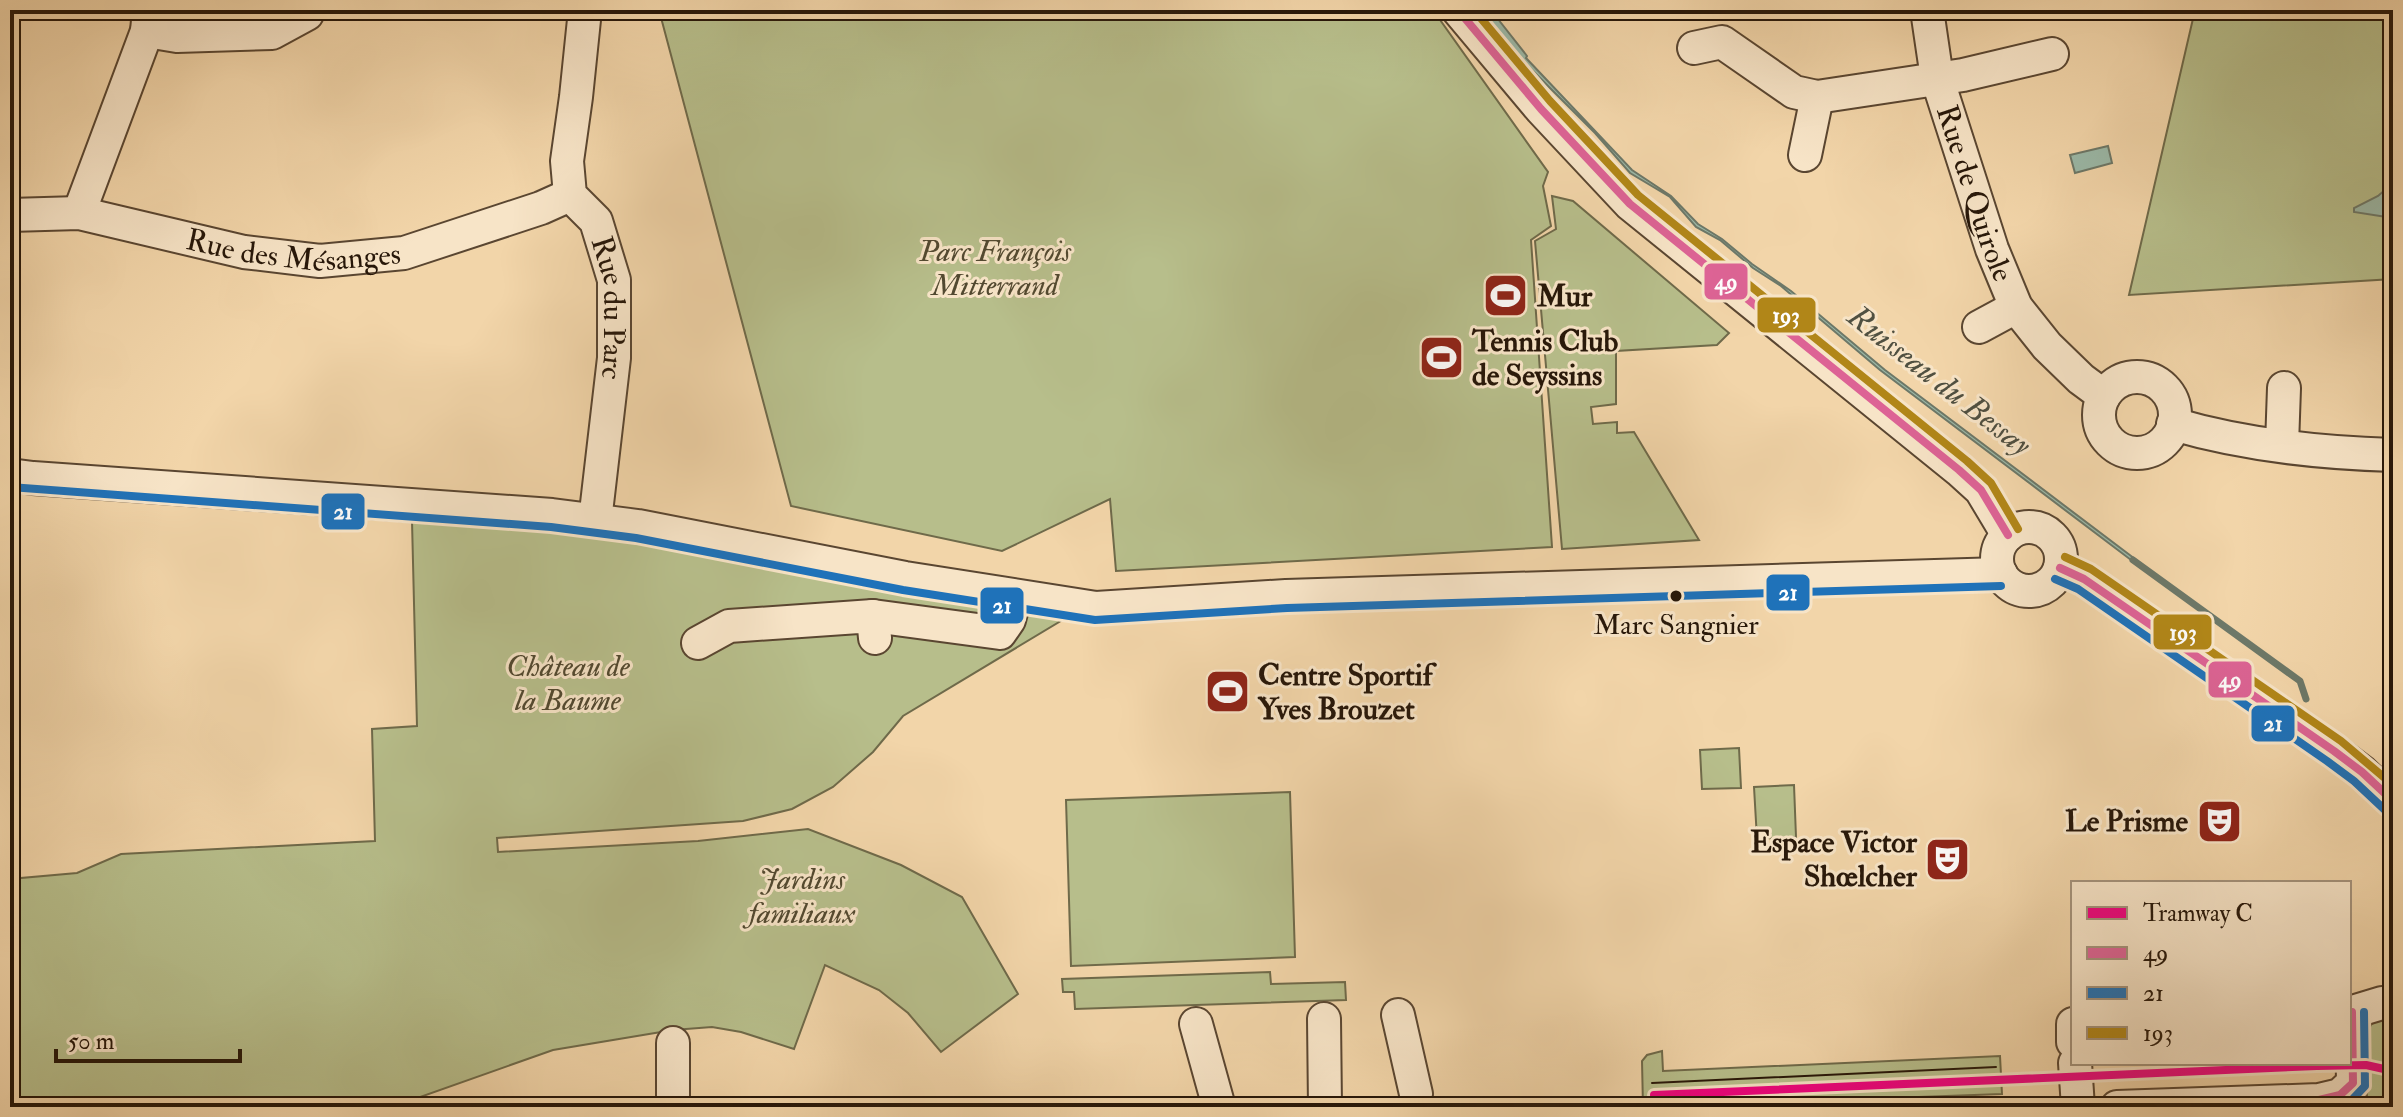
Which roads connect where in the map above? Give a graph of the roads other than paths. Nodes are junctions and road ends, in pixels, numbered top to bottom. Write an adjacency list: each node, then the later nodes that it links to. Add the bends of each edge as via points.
1 (585, 10): 11 (street, Rue du Parc, via 567,161)
2 (1458, 10): 23 (street, via 1630,204 1970,480)
3 (1927, 10): 8 (street, Rue de Quirole)
4 (307, 14): 5 (street, via 272,33 177,36)
5 (148, 20): 12 (street)
6 (1694, 48): 9 (street, via 1722,42 1794,92)
7 (2052, 54): 8 (street, Rue de Quirole)
8 (1937, 78): 9 (street, Rue de Quirole); 14 (street, Rue de Quirole)
9 (1817, 97): 10 (street)
10 (1805, 155)
11 (570, 195): 12 (street, Rue des Mésanges, via 404,253 320,261 244,252); 22 (street, Rue du Parc, via 596,221 614,280 614,358)
12 (79, 213): 13 (street, Rue des Mésanges)
13 (10, 215)
14 (2016, 307): 15 (street, Rue de Quirole); 17 (street, Rue de Quirole, via 2047,346)
15 (1979, 327)
16 (2284, 388): 19 (street)
17 (2104, 396): 18 (street, via 2122,380 2145,378 2171,400); 18 (street, via 2099,420 2120,450 2154,449)
18 (2173, 424): 19 (street)
19 (2282, 445): 20 (street)
20 (2393, 455)
21 (10, 475): 22 (street)
22 (595, 521): 26 (street)
23 (2008, 535): 24 (street, via 2027,527 2047,532 2059,548); 25 (street, via 1998,553)
24 (2060, 568): 25 (street, via 2047,585 2027,591); 28 (street, via 2084,579 2334,751)
25 (2001, 574): 26 (street, via 1286,596 1096,608)
26 (1015, 597): 27 (street, via 1000,633 729,626)
27 (698, 643)
28 (2393, 801)
29 (2369, 1008): 40 (street, via 2353,1083 2340,1095)
30 (1398, 1015): 35 (street)
31 (1324, 1019): 38 (street)
32 (1196, 1024): 37 (street)
33 (673, 1043): 36 (street)
34 (2075, 1065): 39 (street)
35 (1416, 1094)
36 (673, 1107)
37 (1219, 1107)
38 (1325, 1107)
39 (2078, 1107)
40 (2117, 1107)

